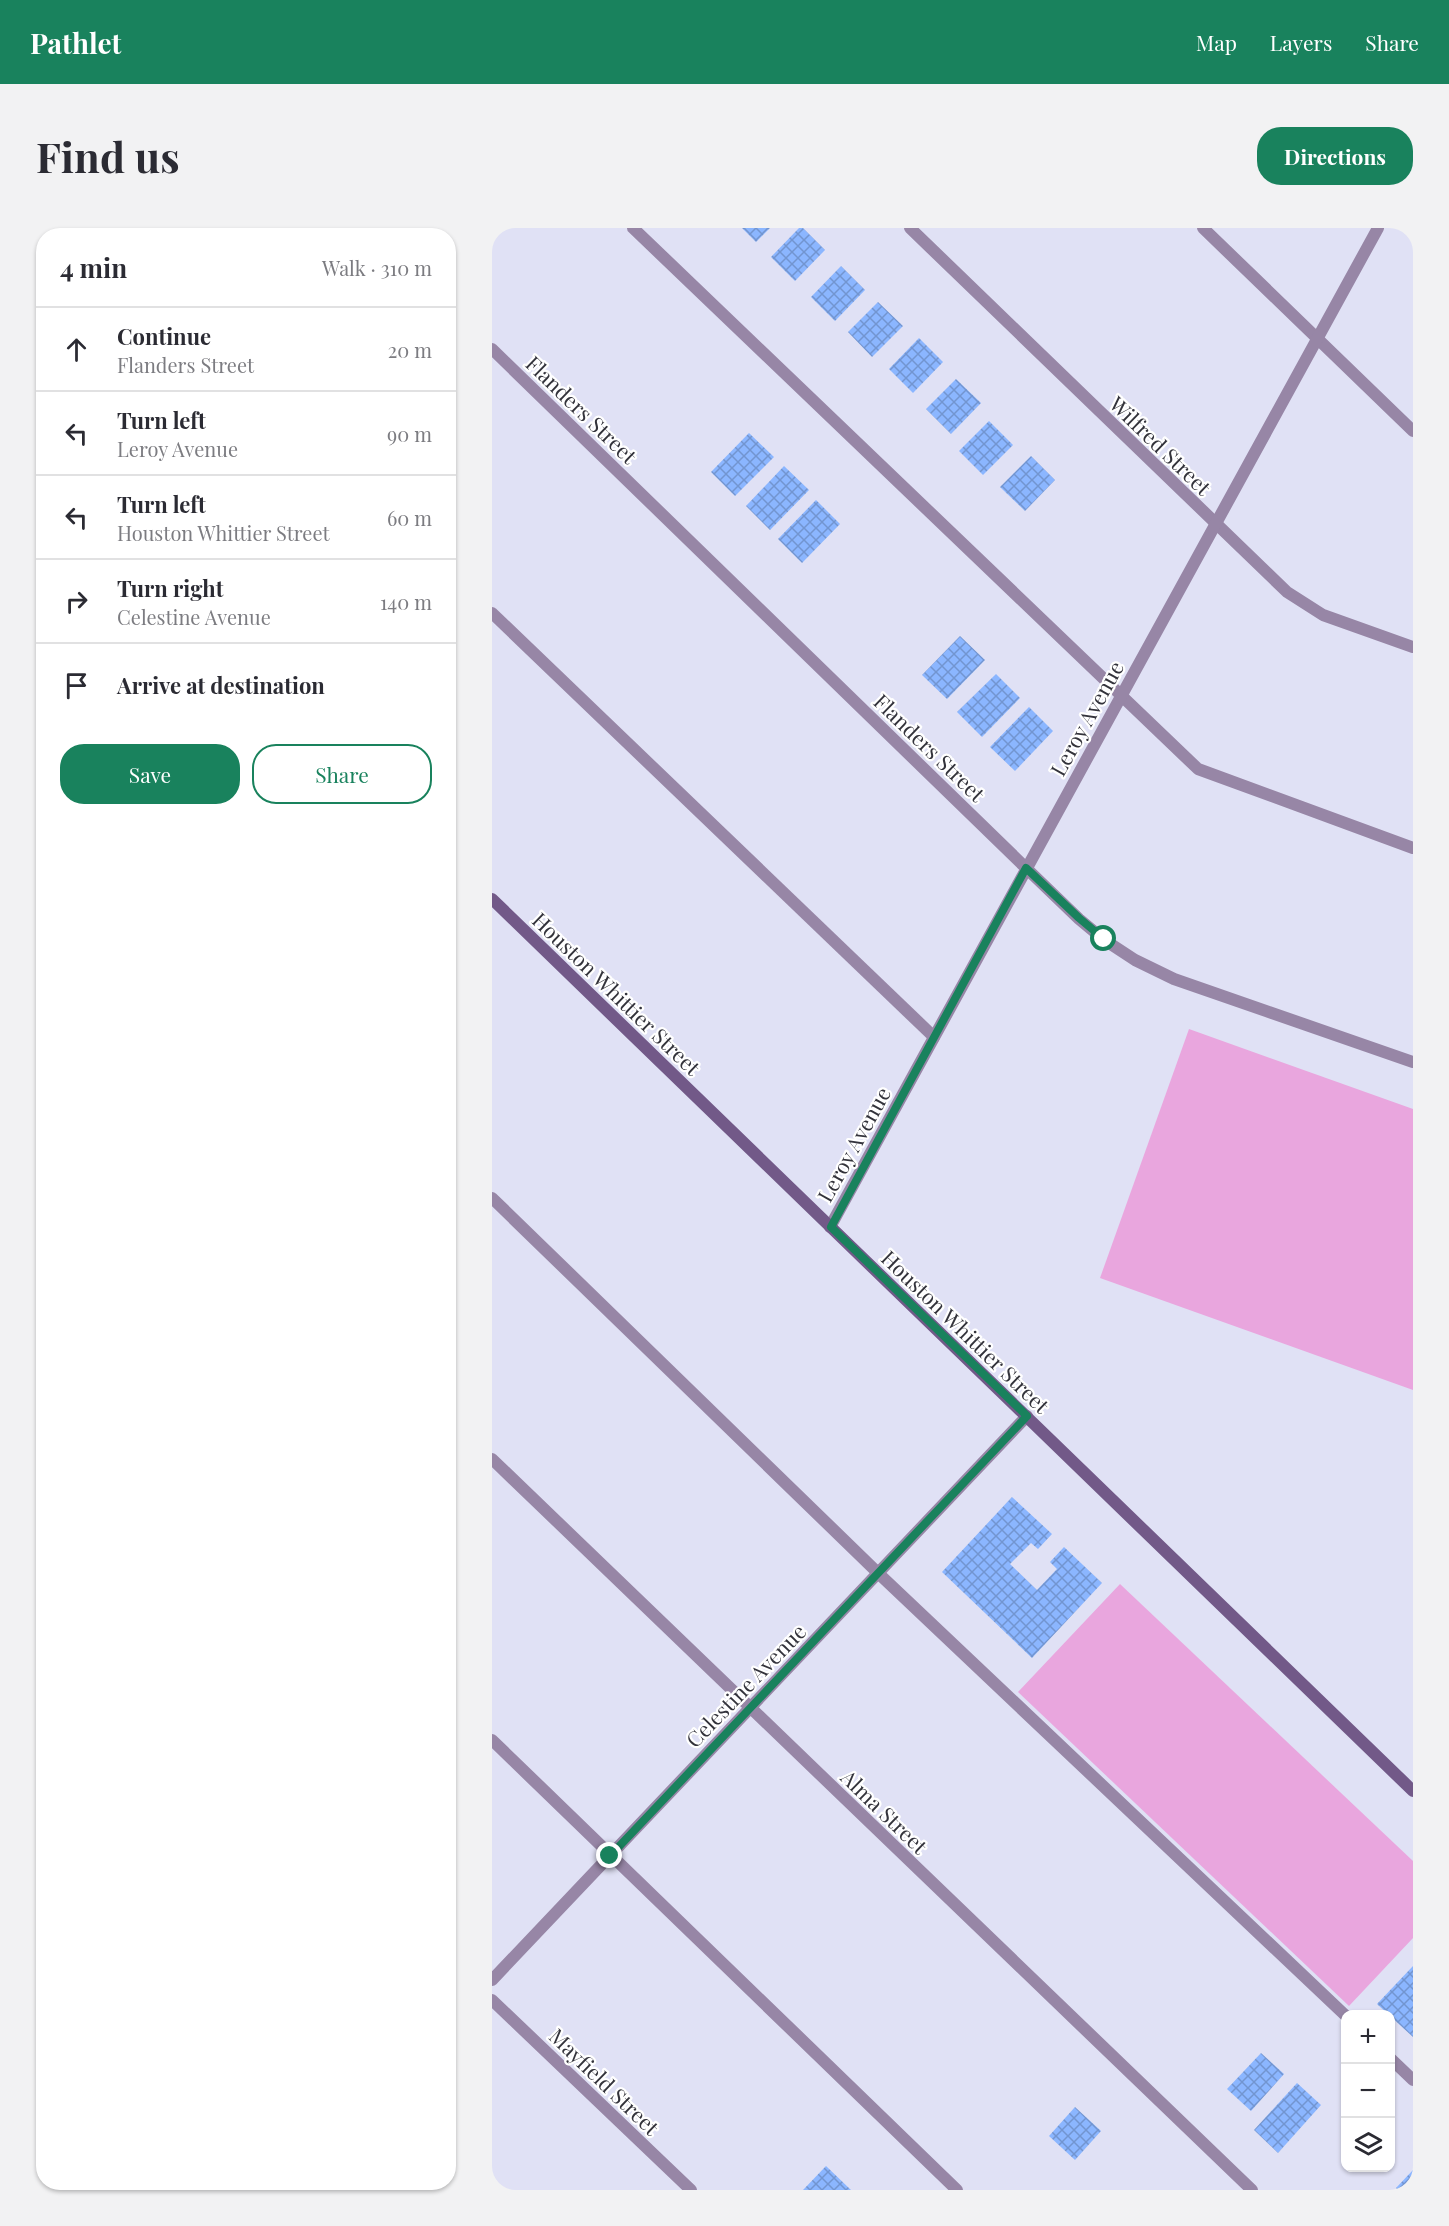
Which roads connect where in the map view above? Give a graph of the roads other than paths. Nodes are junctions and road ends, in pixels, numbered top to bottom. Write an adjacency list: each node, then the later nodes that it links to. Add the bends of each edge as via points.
1 (633, 228): 11 (street)
2 (910, 228): 8 (street, Wilfred Street)
3 (1203, 228): 5 (street)
4 (1378, 228): 5 (street, Leroy Avenue)
5 (1317, 338): 7 (street); 8 (street, Leroy Avenue)
6 (492, 349): 13 (street, Flanders Street)
7 (1413, 431)
8 (1215, 524): 10 (street, Wilfred Street, via 1304,605); 11 (street, Leroy Avenue)
9 (492, 613): 15 (street)
10 (1413, 647)
11 (1121, 696): 12 (street, via 1198,769); 13 (street, Leroy Avenue)
12 (1413, 848)
13 (1026, 868): 15 (street, Leroy Avenue); 16 (street, Flanders Street, via 1079,918 1135,960 1173,979)
14 (492, 898): 18 (street, Houston Whittier Street)
15 (934, 1037): 18 (street, Leroy Avenue)
16 (1413, 1062)
17 (492, 1198): 21 (street)
18 (831, 1227): 19 (street, Houston Whittier Street)
19 (1027, 1416): 21 (street, Celestine Avenue); 24 (street, Houston Whittier Street)
20 (492, 1459): 22 (street, Alma Street)
21 (878, 1573): 22 (street, Celestine Avenue); 28 (street)
22 (749, 1708): 25 (street, Celestine Avenue); 33 (street, Alma Street)
23 (492, 1740): 25 (street)
24 (1413, 1791)
25 (610, 1856): 26 (street, Celestine Avenue); 32 (street)
26 (492, 1980)
27 (492, 2000): 31 (street, Mayfield Street)
28 (1341, 2011)
29 (1395, 2063): 30 (street)
30 (1413, 2079)
31 (690, 2190)
32 (957, 2190)
33 (1252, 2190)

